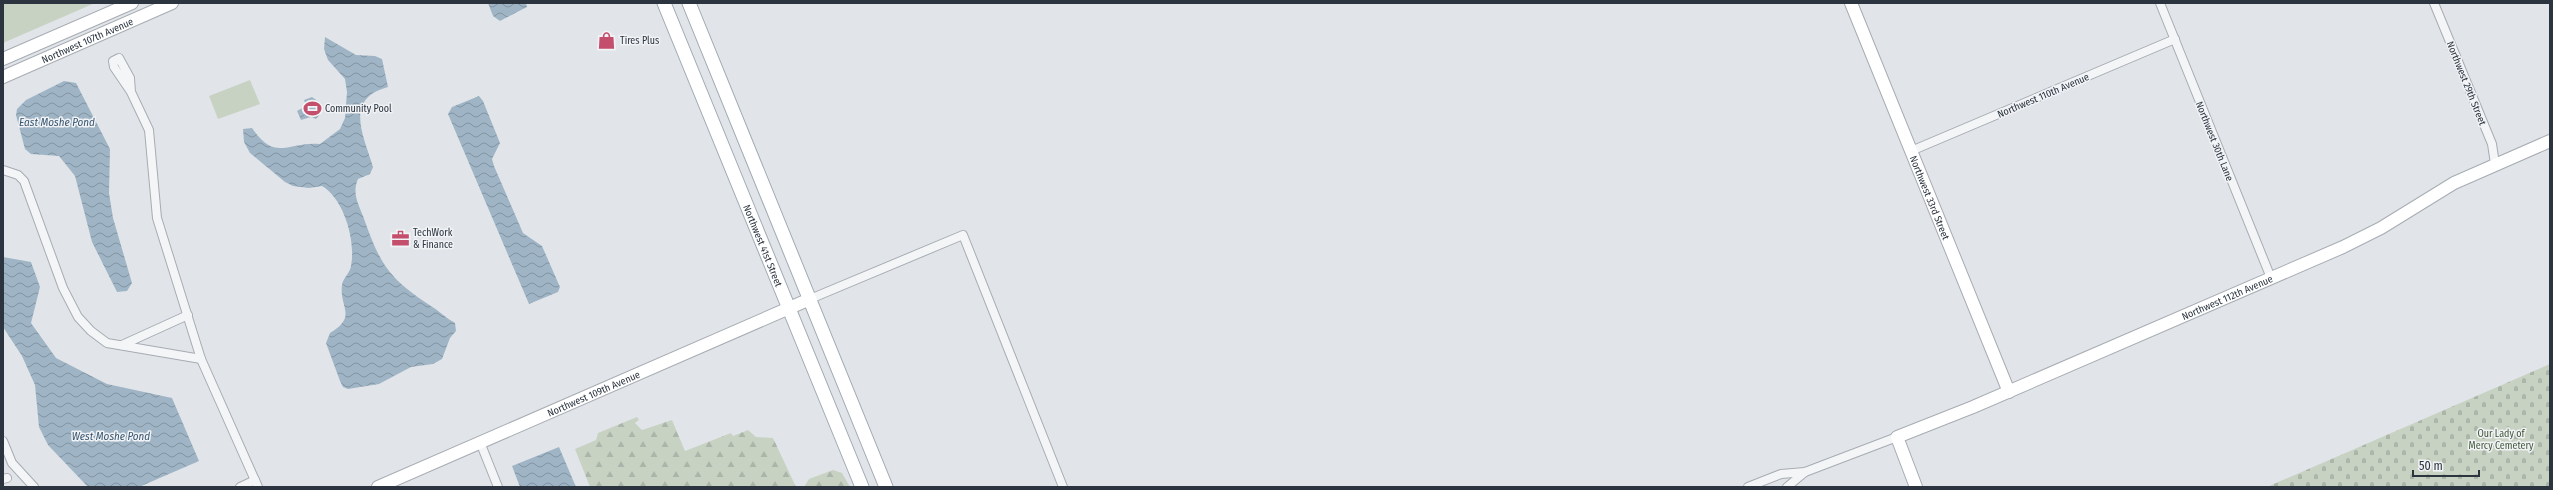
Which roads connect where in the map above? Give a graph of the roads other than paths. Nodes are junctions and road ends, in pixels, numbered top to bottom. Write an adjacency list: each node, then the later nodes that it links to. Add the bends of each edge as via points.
1 (132, 3): 9 (street, Northwest 107th Avenue)
2 (172, 3): 10 (street, Northwest 107th Avenue)
3 (664, 3): 18 (main road, Northwest 41st Street)
4 (689, 3): 17 (main road)
5 (1851, 3): 13 (street, Northwest 33rd Street)
6 (2160, 3): 8 (street, Northwest 30th Lane)
7 (2434, 3): 14 (street, Northwest 29th Street, via 2492,144)
8 (2175, 39): 13 (street, Northwest 110th Avenue); 16 (street, Northwest 30th Lane)
9 (3, 59)
10 (3, 77)
11 (131, 92): 19 (street, via 151,136 157,218)
12 (2550, 140): 14 (street, Northwest 112th Avenue)
13 (1911, 151): 22 (street, Northwest 33rd Street)
14 (2495, 164): 16 (street, Northwest 112th Avenue, via 2439,191 2366,236)
15 (3, 170): 20 (street, via 18,175 28,189 46,245 78,317 102,341)
16 (2271, 278): 22 (street, Northwest 112th Avenue)
17 (810, 299): 18 (street, Northwest 109th Avenue); 33 (main road); 34 (street, via 962,235)
18 (789, 308): 25 (street, Northwest 109th Avenue); 32 (main road, Northwest 41st Street)
19 (188, 316): 20 (street); 21 (street)
20 (122, 345): 21 (street)
21 (201, 359): 27 (street)
22 (2009, 392): 23 (street, Northwest 112th Avenue)
23 (1897, 437): 26 (street); 37 (street)
24 (3, 441): 28 (street, via 12,464)
25 (480, 442): 30 (street, Northwest 109th Avenue); 31 (street)
26 (1805, 472): 35 (street, via 1781,474); 36 (street)
27 (257, 484): 29 (street)
28 (34, 487)
29 (240, 487)
30 (378, 487)
31 (498, 487)
32 (862, 487)
33 (886, 487)
34 (1063, 487)
35 (1748, 487)
36 (1787, 487)
37 (1916, 487)

